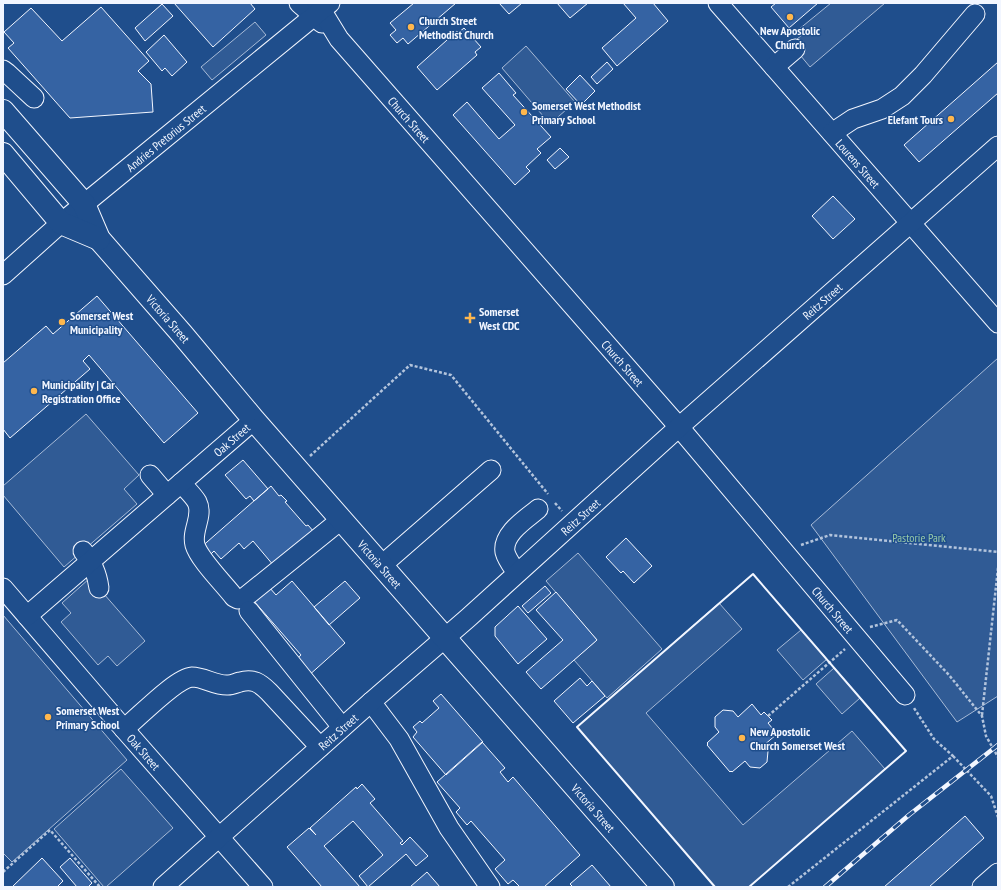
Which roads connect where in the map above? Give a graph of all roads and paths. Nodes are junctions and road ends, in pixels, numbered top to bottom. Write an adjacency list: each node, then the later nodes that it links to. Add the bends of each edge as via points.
1 (299, 3): 3 (street, Church Street)
2 (718, 3): 6 (street, Lourens Street)
3 (320, 8): 13 (street, Andries Pretorius Street); 20 (street, Church Street, via 337,36)
4 (975, 14): 10 (street, via 902,96 882,109 853,119)
5 (795, 49): 6 (street)
6 (774, 67): 10 (street, Lourens Street)
7 (3, 70): 8 (street)
8 (34, 98)
9 (3, 111): 13 (main road, Victoria Street)
10 (832, 134): 15 (street, Lourens Street)
11 (998, 146): 15 (street, Reitz Street)
12 (3, 154): 14 (main road, Victoria Street)
13 (84, 204): 14 (street, Andries Pretorius Street); 16 (main road, Victoria Street)
14 (61, 223): 16 (main road, Victoria Street); 17 (street, Andries Pretorius Street)
15 (911, 223): 18 (street, Lourens Street); 20 (street, Reitz Street)
16 (99, 239): 19 (main road, Victoria Street)
17 (3, 275)
18 (998, 323)
19 (254, 420): 21 (main road, Victoria Street); 24 (street, Oak Street)
20 (680, 427): 27 (street, Reitz Street); 28 (street, Church Street)
21 (296, 468): 26 (main road, Victoria Street); 27 (path, via 410,365 451,375)
22 (491, 470): 31 (street)
23 (150, 475): 24 (street)
24 (174, 489): 26 (street, via 196,501 200,513 194,533 195,546 200,556 238,599 244,598); 30 (street, Oak Street, via 123,524)
25 (538, 509): 33 (street, via 508,537 505,544 508,560)
26 (342, 519): 31 (main road, Victoria Street)
27 (572, 524): 33 (street, Reitz Street)
28 (785, 552): 29 (path, via 830,535); 38 (street, Church Street)
29 (998, 552)
30 (87, 556): 35 (street, via 96,574); 37 (street, Oak Street)
31 (382, 565): 39 (main road, Victoria Street)
32 (998, 568): 43 (path)
33 (517, 574): 39 (street, Reitz Street)
34 (3, 588): 37 (street, Oak Street)
35 (99, 588)
36 (249, 611): 44 (street)
37 (27, 616): 45 (street, Oak Street)
38 (855, 635): 40 (street, Church Street); 42 (path); 43 (path, via 897,620 949,675)
39 (445, 637): 41 (street, Reitz Street); 57 (main road, Victoria Street)
40 (905, 694): 47 (path, via 934,738)
41 (371, 702): 44 (street, Reitz Street); 56 (street, via 399,739 449,828)
42 (768, 716)
43 (982, 716): 48 (path, via 986,736)
44 (342, 727): 46 (street, Reitz Street)
45 (124, 729): 46 (street, via 170,688 185,679 192,677 227,686 254,681 269,692); 50 (street, Oak Street)
46 (320, 748): 50 (street, Reitz Street)
47 (953, 756): 49 (path, via 991,796); 58 (path)
48 (998, 756)
49 (998, 817)
50 (219, 837): 54 (street, Reitz Street); 55 (street, Oak Street)
51 (3, 872): 53 (path, via 50,830)
52 (998, 873): 59 (street)
53 (100, 887)
54 (163, 887)
55 (263, 887)
56 (490, 887)
57 (663, 887)
58 (788, 887)
59 (982, 887)

